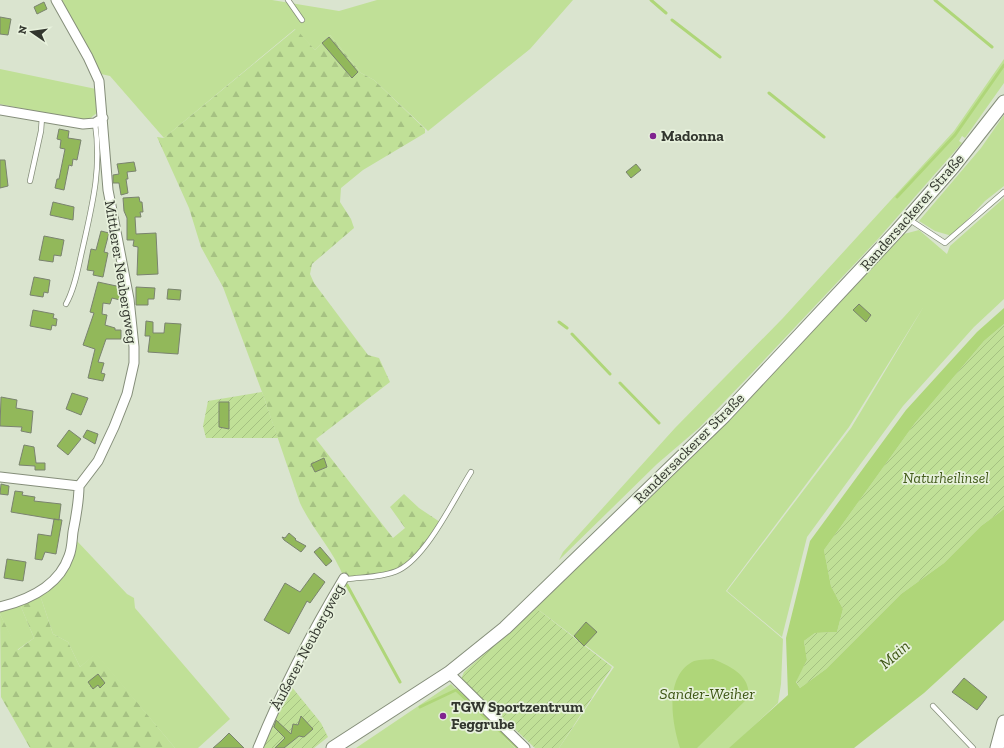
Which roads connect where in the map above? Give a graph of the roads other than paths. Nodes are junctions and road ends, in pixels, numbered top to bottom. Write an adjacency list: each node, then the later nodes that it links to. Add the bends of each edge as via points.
1 (56, 0): 7 (street, Mittlerer Neubergweg, via 99,81)
2 (288, 0): 3 (lane)
3 (302, 20)
4 (1004, 102): 10 (main road, Randersackerer Straße)
5 (0, 110): 6 (street)
6 (42, 117): 7 (street, via 83,124); 8 (lane)
7 (99, 121): 11 (lane, Mittlerer Neubergweg, via 96,188 75,281); 14 (street, Mittlerer Neubergweg, via 108,190 129,299 134,363 127,394 114,427 98,460)
8 (30, 181)
9 (1004, 192): 10 (lane, via 945,243)
10 (908, 219): 17 (main road, Randersackerer Straße, via 724,416 505,628)
11 (66, 304)
12 (471, 472): 15 (lane, Äußerer Neubergweg, via 424,548 406,566 390,573)
13 (0, 477): 14 (street)
14 (79, 486): 16 (street, via 70,554 62,571 39,592 19,602)
15 (344, 578): 20 (street, Äußerer Neubergweg, via 307,640)
16 (0, 607)
17 (449, 673): 21 (main road, Randersackerer Straße); 22 (street)
18 (933, 706): 23 (lane)
19 (1004, 722): 24 (main road)
20 (258, 748)
21 (333, 748)
22 (525, 748)
23 (973, 748)
24 (997, 748)

